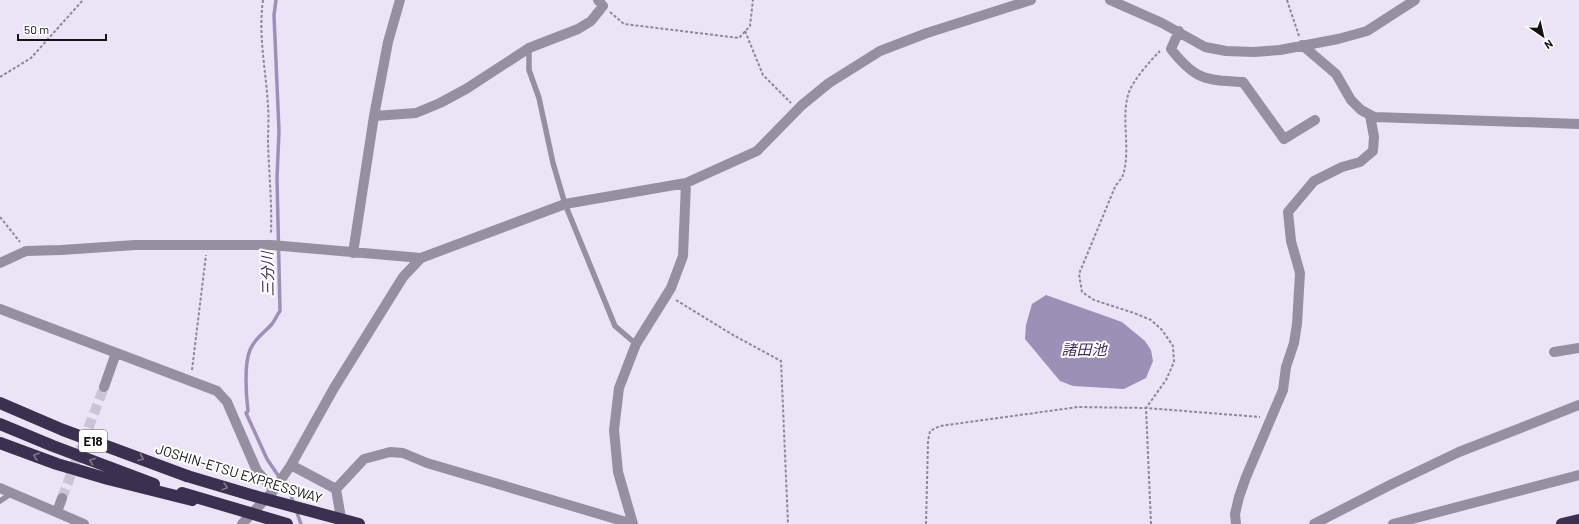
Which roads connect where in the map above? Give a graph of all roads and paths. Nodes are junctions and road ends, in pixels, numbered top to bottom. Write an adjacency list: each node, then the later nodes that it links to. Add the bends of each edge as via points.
1 (82, 0): 15 (path, via 31,58)
2 (263, 0): 25 (path, via 262,53 268,106)
3 (400, 0): 18 (street, via 388,42)
4 (753, 0): 10 (path, via 750,26)
5 (1031, 0): 16 (street, via 927,33 880,52 829,83)
6 (1110, 0): 11 (street)
7 (1287, 0): 12 (path)
8 (1415, 0): 12 (street, via 1367,31)
9 (601, 3): 10 (path, via 624,24 739,38); 13 (street, via 591,20 578,29)
10 (744, 31): 16 (path, via 762,75)
11 (1179, 31): 12 (street, via 1205,47 1226,51 1280,50); 14 (street)
12 (1302, 45): 17 (street, via 1336,74 1351,100)
13 (529, 48): 18 (street, via 440,103 416,113); 22 (lane, via 528,70 539,98 553,164)
14 (1171, 48): 19 (street, via 1185,66 1196,74 1218,80 1243,82 1284,139); 41 (path, via 1160,51 1146,64 1128,94 1125,117 1127,152 1123,176 1115,187 1079,274 1082,292 1094,300 1151,320 1173,346 1174,362 1162,386)
15 (0, 77)
16 (797, 110): 21 (street, via 757,151)
17 (1370, 115): 20 (street); 42 (street, via 1374,137 1373,151 1360,162 1314,180 1288,212 1291,241 1300,273 1297,324 1283,390)
18 (374, 116): 27 (street)
19 (1315, 120)
20 (1579, 124)
21 (686, 183): 22 (street); 30 (street, via 683,256)
22 (565, 204): 28 (street); 32 (lane, via 615,326)
23 (0, 217): 26 (path)
24 (208, 244): 25 (street); 26 (street); 36 (path)
25 (271, 245): 27 (street)
26 (26, 251): 29 (street)
27 (353, 253): 28 (street)
28 (422, 258): 46 (street, via 403,277 334,388)
29 (0, 263)
30 (667, 295): 32 (street); 63 (path, via 732,335 782,361)
31 (0, 309): 35 (street)
32 (636, 344): 62 (street, via 619,388 614,430 618,472)
33 (1579, 348): 34 (street)
34 (1554, 352)
35 (116, 353): 36 (street); 37 (street)
36 (190, 382): 49 (street, via 217,391 227,402 257,471)
37 (104, 387)
38 (0, 397): 45 (highway)
39 (0, 403): 45 (highway, JOSHIN-ETSU EXPRESSWAY / E18, via 63,430)
40 (1579, 405): 67 (street, via 1459,452)
41 (1146, 408): 42 (path); 64 (path, via 1078,407 940,426 930,430); 65 (path)
42 (1272, 418): 66 (street, via 1239,497 1235,514)
43 (0, 424): 52 (highway, E18, one-way to 43)
44 (0, 444): 52 (highway, one-way to 44, via 57,464)
45 (122, 451): 61 (highway, JOSHIN-ETSU EXPRESSWAY / E18, one-way to 61, bridge, via 187,476)
46 (291, 465): 49 (street); 50 (street)
47 (1579, 476): 68 (street)
48 (0, 488): 51 (street)
49 (274, 490): 58 (street)
50 (336, 490): 60 (street); 62 (street, via 364,459 390,452 403,453 427,463)
51 (12, 493): 54 (lane); 55 (street)
52 (181, 496): 59 (highway, E18, bridge)
53 (62, 498): 55 (street)
54 (0, 501)
55 (57, 512): 57 (street)
56 (1579, 520): 69 (highway)
57 (84, 524)
58 (242, 524)
59 (287, 524)
60 (342, 524)
61 (359, 524)
62 (633, 524)
63 (788, 524)
64 (926, 524)
65 (1151, 524)
66 (1236, 524)
67 (1314, 524)
68 (1393, 524)
69 (1562, 524)

